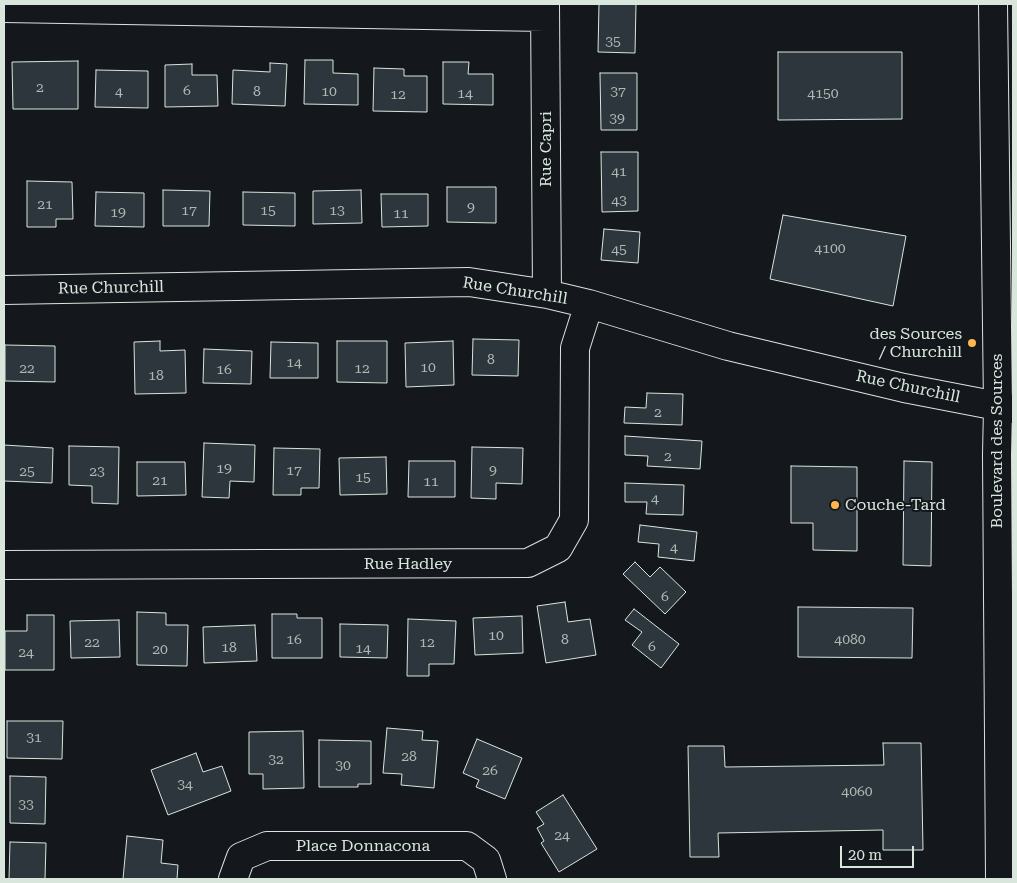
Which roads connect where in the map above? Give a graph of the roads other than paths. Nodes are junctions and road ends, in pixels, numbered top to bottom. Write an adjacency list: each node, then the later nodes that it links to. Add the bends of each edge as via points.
1 (993, 4): 7 (street, Boulevard des Sources)
2 (4, 8): 3 (street)
3 (545, 10): 5 (street, Rue Capri)
4 (4, 290): 5 (street, Rue Churchill, via 469,282)
5 (547, 294): 6 (street, Rue Churchill)
6 (589, 304): 7 (street, Rue Churchill, via 728,346 904,388); 8 (street, Rue Hadley, via 575,348 574,520 558,548 528,563)
7 (1006, 408): 11 (street, Boulevard des Sources, via 997,463)
8 (4, 565)
9 (233, 879): 10 (street, Place Donnacona, via 242,857 267,846 467,846 486,860)
10 (492, 879)
11 (1000, 879)

